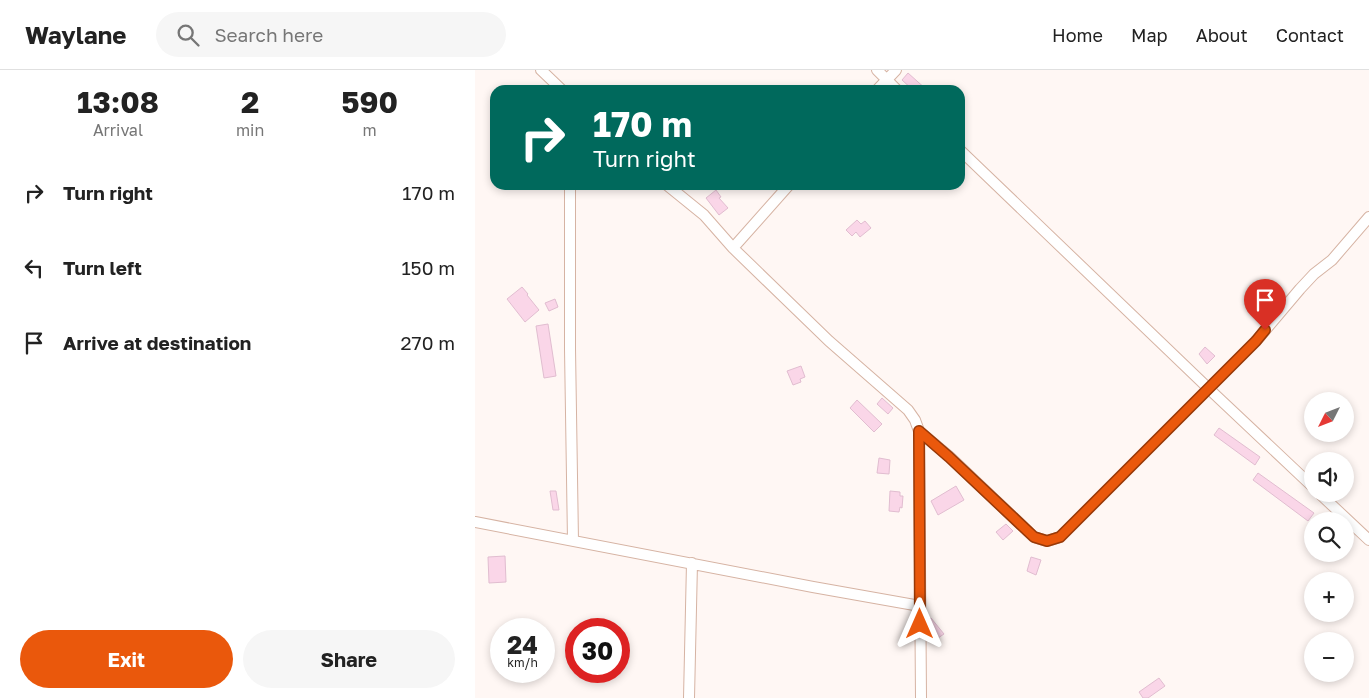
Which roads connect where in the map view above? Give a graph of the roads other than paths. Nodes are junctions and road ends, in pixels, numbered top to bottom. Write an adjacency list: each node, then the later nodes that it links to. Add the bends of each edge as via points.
1 (541, 70): 5 (street)
2 (877, 70): 4 (street)
3 (896, 70): 4 (street)
4 (887, 80): 6 (street); 7 (street)
5 (557, 85)
6 (882, 85)
7 (892, 85)
8 (965, 155): 14 (street)
9 (570, 190): 20 (street)
10 (673, 190): 13 (street, via 704,215)
11 (785, 190): 13 (street)
12 (1369, 217): 14 (street, via 1256,341)
13 (733, 248): 15 (street, via 829,341 908,410)
14 (1208, 388): 15 (street, via 1060,537 1047,541 1034,537); 16 (street)
15 (919, 431): 22 (street)
16 (1304, 479)
17 (1329, 502): 19 (street)
18 (475, 522): 20 (street)
19 (1369, 540)
20 (573, 541): 21 (street)
21 (692, 563): 22 (street); 23 (street)
22 (920, 606): 24 (street)
23 (689, 698)
24 (921, 698)

